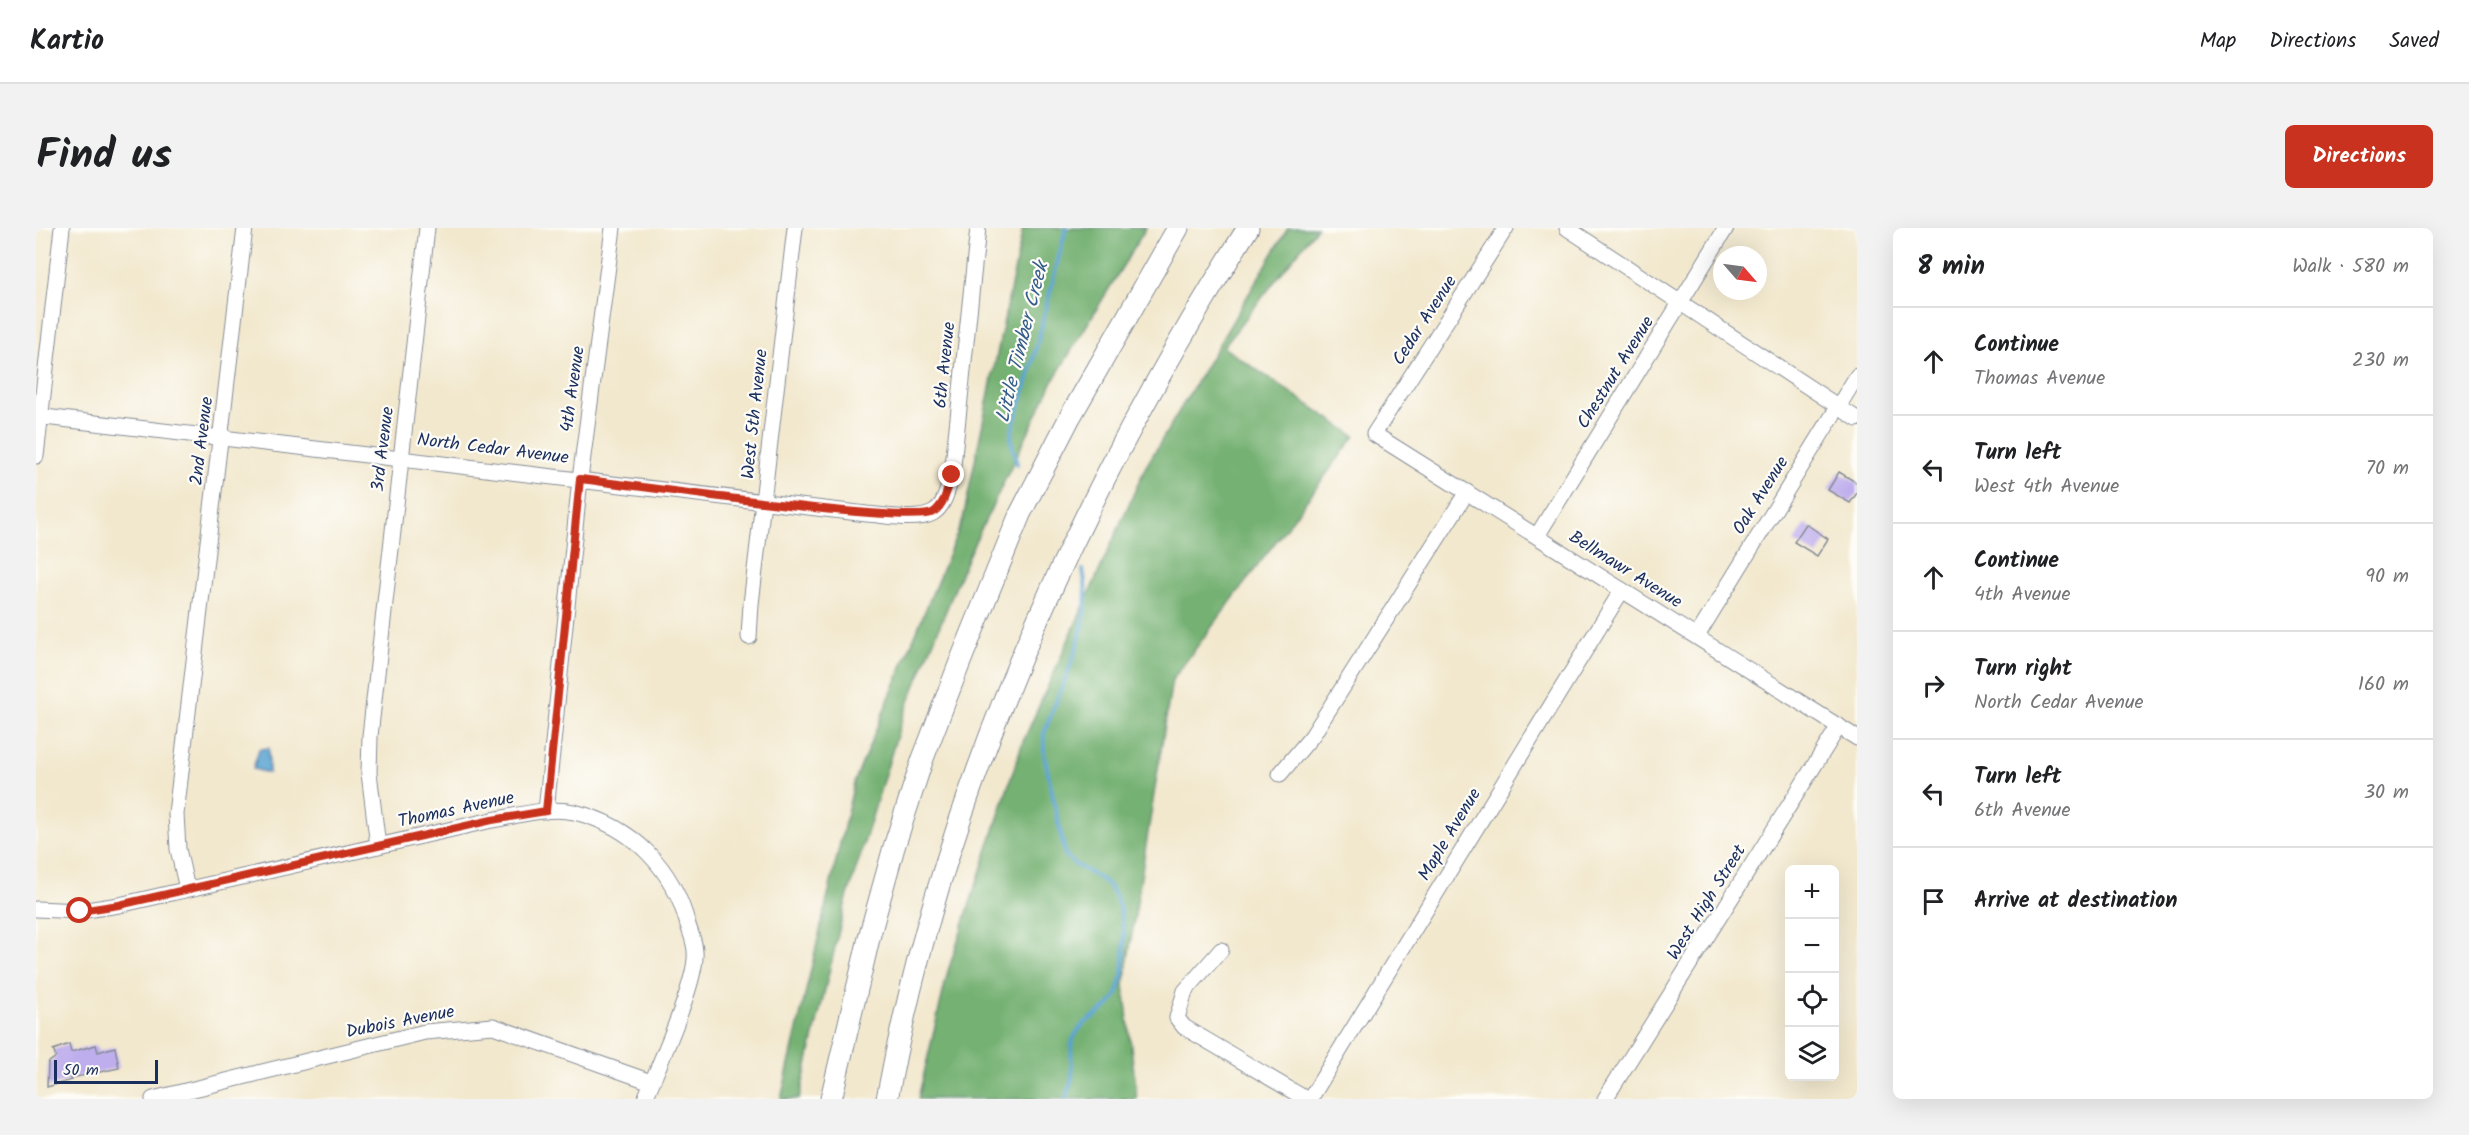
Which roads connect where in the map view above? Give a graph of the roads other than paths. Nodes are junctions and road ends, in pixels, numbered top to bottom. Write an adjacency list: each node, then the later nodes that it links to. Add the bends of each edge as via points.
1 (62, 228): 15 (street)
2 (245, 228): 18 (street, 2nd Avenue)
3 (427, 228): 20 (street, 3rd Avenue)
4 (613, 228): 21 (street, 4th Avenue)
5 (795, 228): 23 (street, West 5th Avenue)
6 (978, 228): 24 (street, 6th Avenue, via 952,475)
7 (1179, 228): 40 (highway, via 1070,417 1020,514 960,662 921,761 894,847)
8 (1248, 228): 41 (highway, via 1150,391 1043,604 962,815 931,911)
9 (1506, 228): 17 (street, Cedar Avenue)
10 (1567, 228): 12 (street)
11 (1726, 228): 12 (street, Chestnut Avenue)
12 (1680, 303): 14 (street); 25 (street, Chestnut Avenue)
13 (1857, 376): 14 (street, Oak Avenue)
14 (1837, 407): 16 (street); 27 (street, Oak Avenue)
15 (38, 416): 18 (street, North Cedar Avenue); 19 (street)
16 (1857, 419)
17 (1374, 434): 22 (street, Bellmawr Avenue)
18 (221, 436): 20 (street, North Cedar Avenue); 34 (street, 2nd Avenue, via 176,814 178,849)
19 (36, 456)
20 (400, 457): 21 (street, North Cedar Avenue); 33 (street, 3rd Avenue, via 369,772)
21 (580, 479): 23 (street, North Cedar Avenue); 32 (street, 4th Avenue)
22 (1467, 492): 25 (street, Bellmawr Avenue); 31 (street, via 1312,736)
23 (764, 501): 24 (street, North Cedar Avenue, via 915,516 933,513); 28 (street, West 5th Avenue)
24 (940, 504)
25 (1537, 536): 26 (street, Bellmawr Avenue)
26 (1622, 590): 27 (street, Bellmawr Avenue); 42 (street, Maple Avenue)
27 (1697, 636): 29 (street, Bellmawr Avenue)
28 (749, 638)
29 (1839, 726): 30 (street, Bellmawr Avenue); 43 (street, West High Street)
30 (1856, 735)
31 (1280, 774)
32 (546, 811): 33 (street, Thomas Avenue); 37 (street, Thomas Avenue, via 573,812 632,838 669,876 681,898 696,953 675,1023)
33 (378, 846): 34 (street, Thomas Avenue)
34 (187, 889): 35 (street, Thomas Avenue, via 80,911)
35 (36, 909)
36 (1221, 950): 42 (street, via 1185,991 1177,1018 1184,1027)
37 (651, 1082): 38 (street, Dubois Avenue, via 536,1039 483,1026 425,1032); 39 (street, Thomas Avenue)
38 (153, 1099)
39 (645, 1099)
40 (831, 1099)
41 (887, 1099)
42 (1308, 1099)
43 (1605, 1099)

